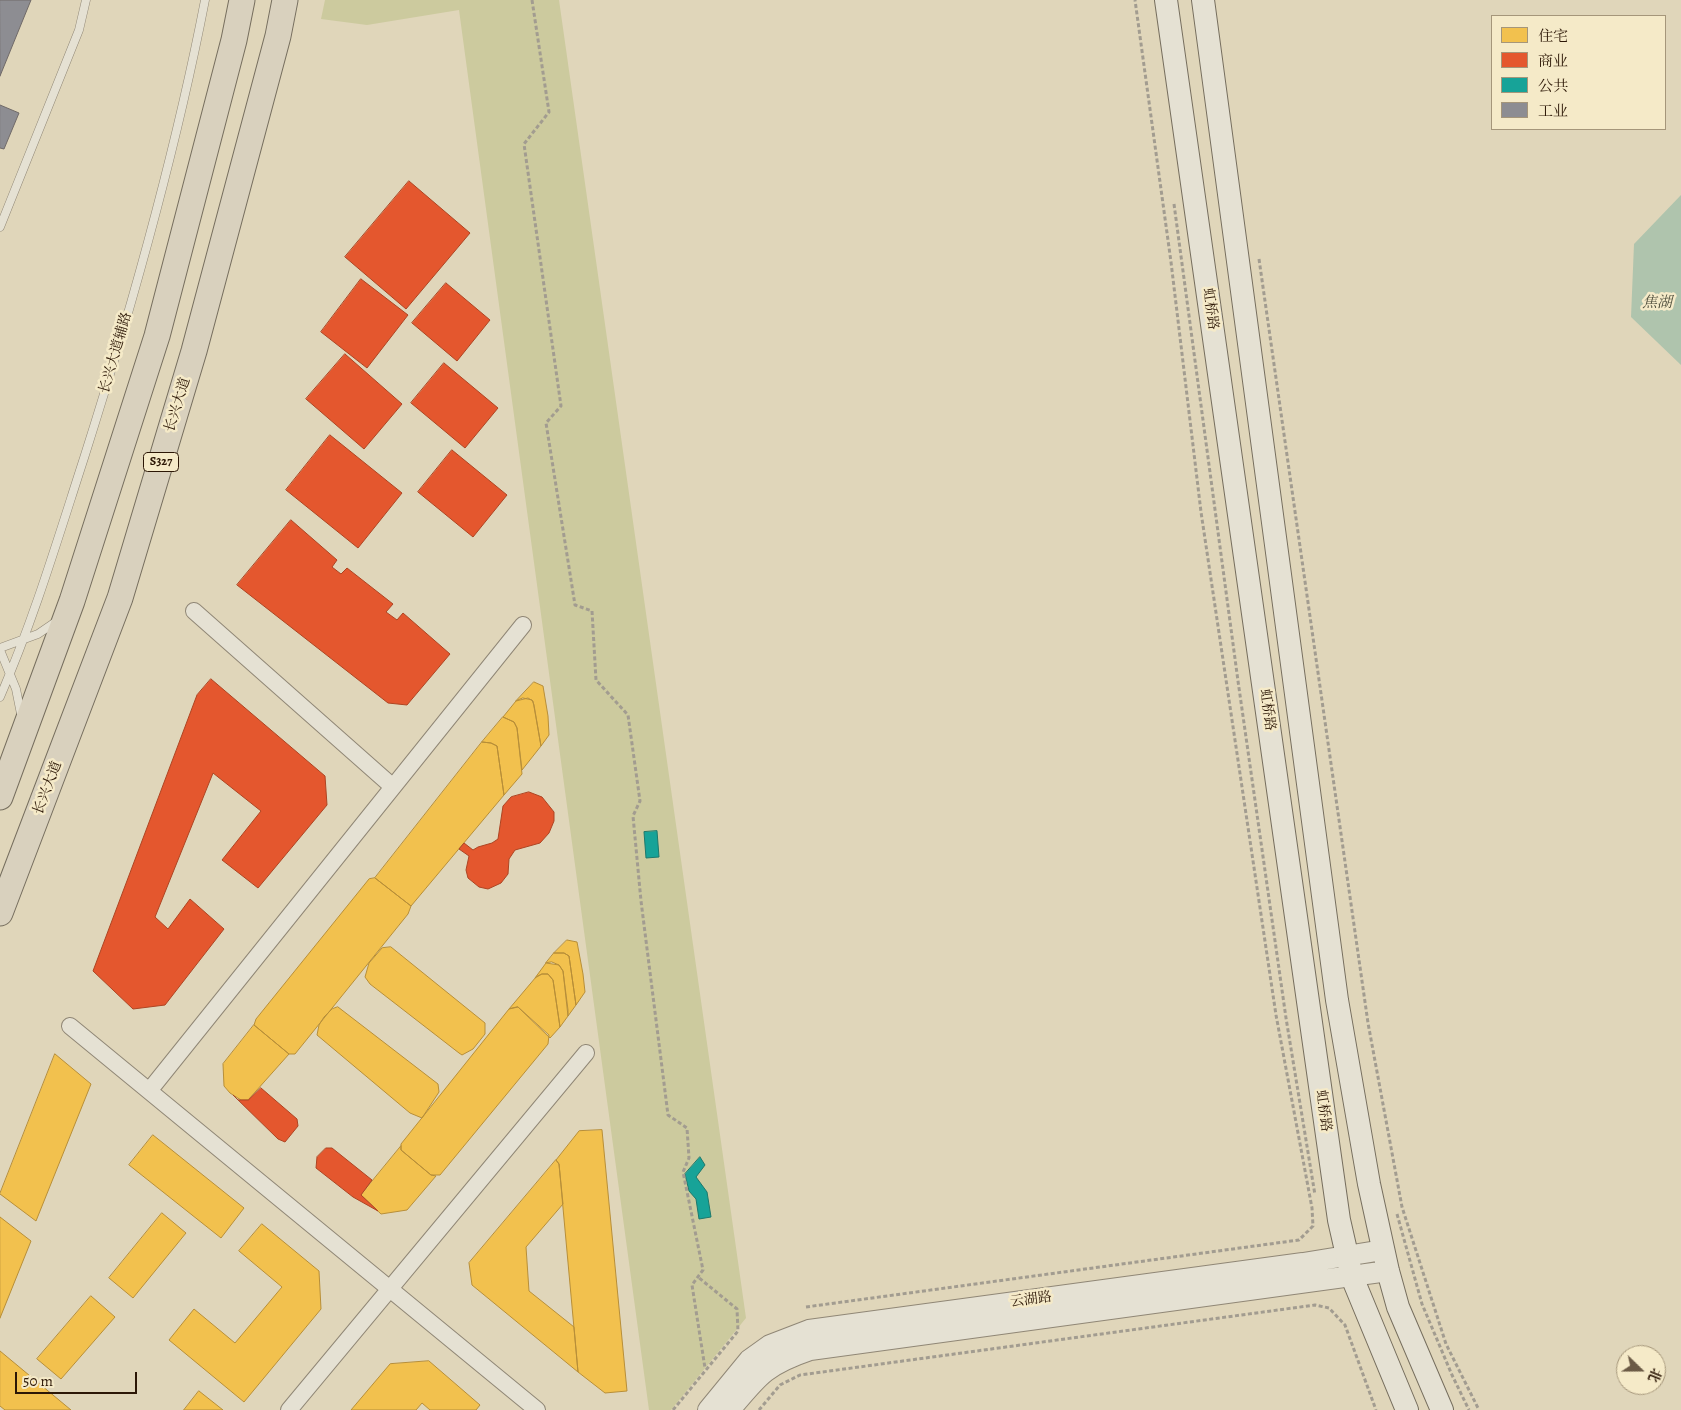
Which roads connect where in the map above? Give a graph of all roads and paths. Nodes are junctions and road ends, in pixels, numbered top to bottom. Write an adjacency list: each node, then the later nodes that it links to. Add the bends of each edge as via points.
1 (86, 0): 9 (lane, via 79,30)
2 (205, 0): 14 (lane, 长兴大道辅路, via 162,192 115,359)
3 (242, 0): 12 (main road, via 157,336)
4 (285, 0): 21 (main road, 长兴大道 / S327, via 276,46 194,351 120,598)
5 (532, 0): 30 (path, via 550,112 524,144 561,406 546,423 575,605 592,612 596,680 628,715 640,801 633,816 642,911 668,1115 687,1128 689,1158 683,1172 703,1270)
6 (1134, 0): 32 (path, via 1171,262 1204,532 1276,1015 1313,1226 1299,1240)
7 (1166, 0): 26 (main road, 虹桥路)
8 (1203, 0): 25 (main road, via 1337,1000)
9 (0, 226)
10 (1258, 257): 46 (path, via 1368,1023 1402,1208 1446,1344)
11 (194, 611): 19 (street)
12 (69, 612): 14 (lane, via 46,630); 18 (main road)
13 (523, 626): 19 (street)
14 (24, 640): 15 (lane); 16 (lane, 长兴大道辅路)
15 (0, 649): 16 (lane)
16 (10, 674): 17 (lane, 长兴大道辅路); 18 (lane, via 21,707)
17 (0, 697)
18 (23, 736): 20 (main road)
19 (394, 787): 24 (street)
20 (0, 798)
21 (0, 913)
22 (70, 1026): 24 (street)
23 (586, 1053): 31 (street)
24 (149, 1091): 31 (street)
25 (1364, 1156): 26 (main road); 28 (main road)
26 (1331, 1166): 29 (main road, 虹桥路)
27 (1394, 1206): 45 (path, via 1422,1304)
28 (1386, 1260): 29 (street, 云湖路); 34 (main road, via 1398,1307)
29 (1349, 1266): 35 (main road, 虹桥路); 39 (street, 云湖路, via 809,1330 770,1345 749,1360); 40 (street, 云湖路, via 810,1350 763,1372)
30 (698, 1277): 33 (path, via 692,1285); 38 (path, via 737,1309 738,1331)
31 (390, 1289): 36 (street); 37 (street)
32 (806, 1307)
33 (705, 1368)
34 (1425, 1370): 35 (main road, via 1416,1362 1405,1362); 44 (main road)
35 (1396, 1383): 43 (main road, 虹桥路)
36 (289, 1410)
37 (537, 1410)
38 (673, 1410)
39 (708, 1410)
40 (730, 1410)
41 (759, 1410): 42 (path, via 780,1385 800,1375 1315,1305 1329,1308 1345,1325)
42 (1376, 1410)
43 (1406, 1410)
44 (1442, 1410)
45 (1469, 1410)
46 (1479, 1410)

